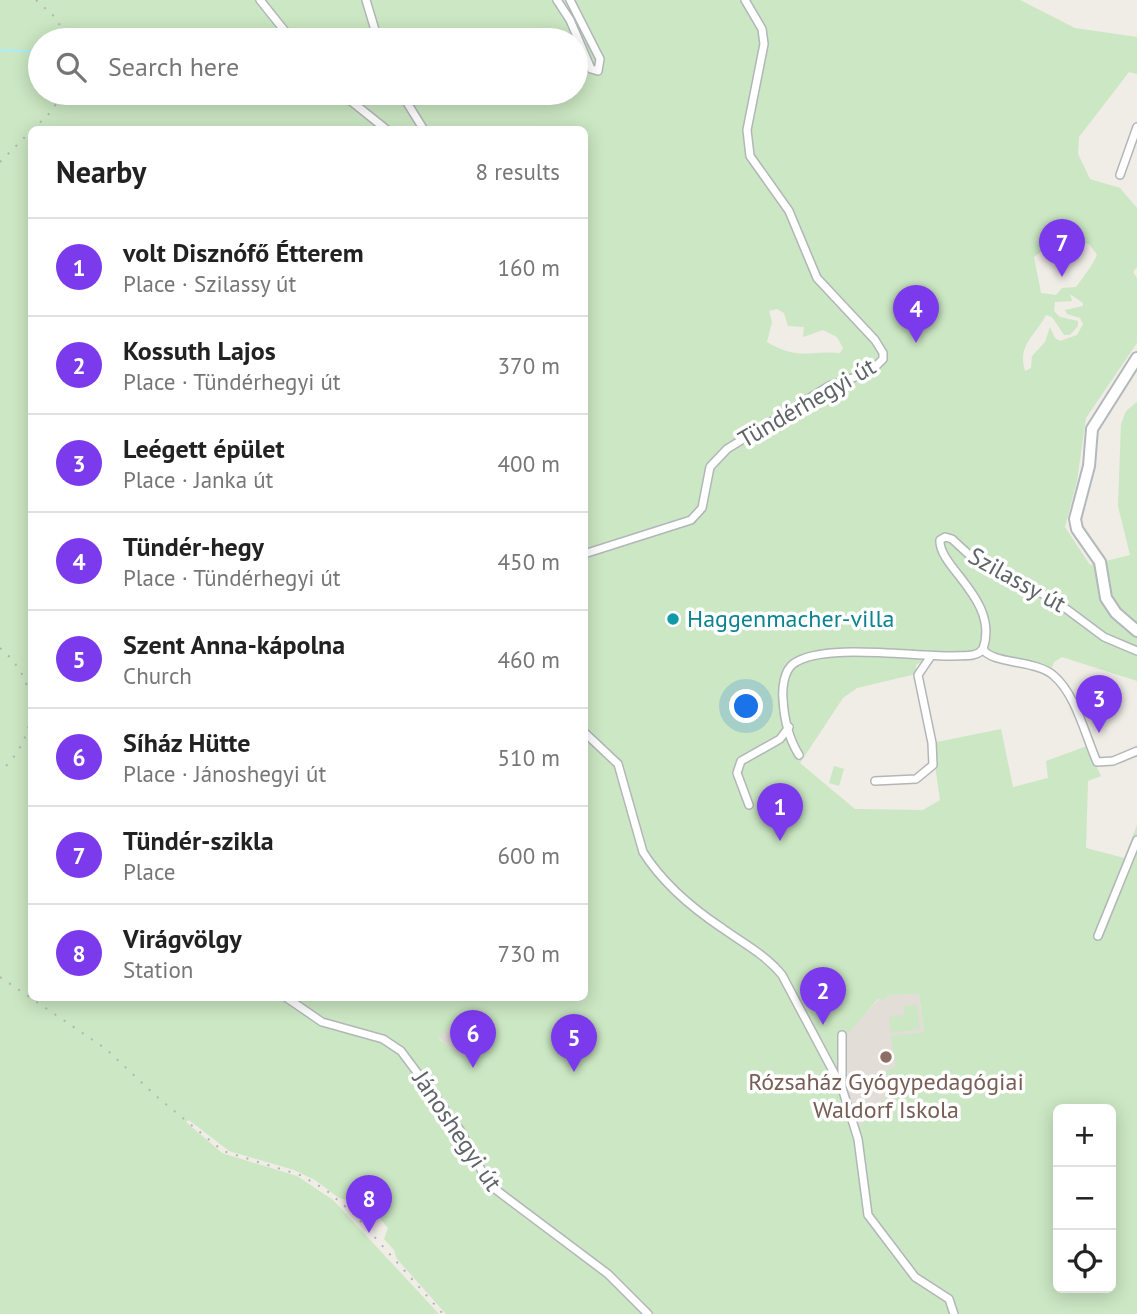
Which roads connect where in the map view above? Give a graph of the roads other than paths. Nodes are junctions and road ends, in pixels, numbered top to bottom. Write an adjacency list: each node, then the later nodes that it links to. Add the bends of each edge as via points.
1 (260, 0): 6 (street)
2 (366, 0): 7 (street)
3 (557, 0): 8 (street)
4 (570, 0): 9 (street)
5 (745, 0): 19 (street, Tündérhegyi út, via 762,29 764,44 747,130 750,156 794,220 817,278 875,340 883,359 870,372 832,385 719,457 710,467 702,508 691,520)
6 (282, 28)
7 (374, 28)
8 (573, 28)
9 (584, 28)
10 (588, 35): 11 (street, via 600,59 598,71)
11 (588, 65)
12 (356, 105): 14 (street)
13 (408, 105): 15 (street)
14 (382, 126)
15 (422, 126)
16 (1137, 127): 17 (street)
17 (1120, 175)
18 (1137, 358): 20 (street, via 1092,429 1089,466 1076,519 1077,529 1100,562 1106,598)
19 (588, 553)
20 (1137, 631)
21 (983, 649): 22 (street, Szilassy út, via 985,619 967,584 940,548 945,537 978,563 1054,598 1104,637); 23 (street, via 976,655); 26 (street, via 989,656 1052,673 1097,762)
22 (1137, 651)
23 (932, 656): 24 (street, via 856,651 804,658 788,669 785,678 782,692); 28 (street, via 918,675 933,765 916,779)
24 (789, 727): 27 (street); 29 (street, via 780,739 741,761 737,773)
25 (588, 736): 34 (street, via 618,764 649,862 689,902 770,961 782,975)
26 (1137, 751)
27 (799, 755)
28 (875, 781)
29 (749, 804)
30 (1137, 840): 31 (street)
31 (1098, 936)
32 (292, 1001): 35 (street, Jánoshegyi út, via 323,1022 383,1039 401,1051 460,1130 495,1189 608,1274)
33 (842, 1035): 34 (street)
34 (842, 1088): 36 (street, via 858,1139 868,1215 915,1277 948,1299)
35 (648, 1314)
36 (954, 1314)

